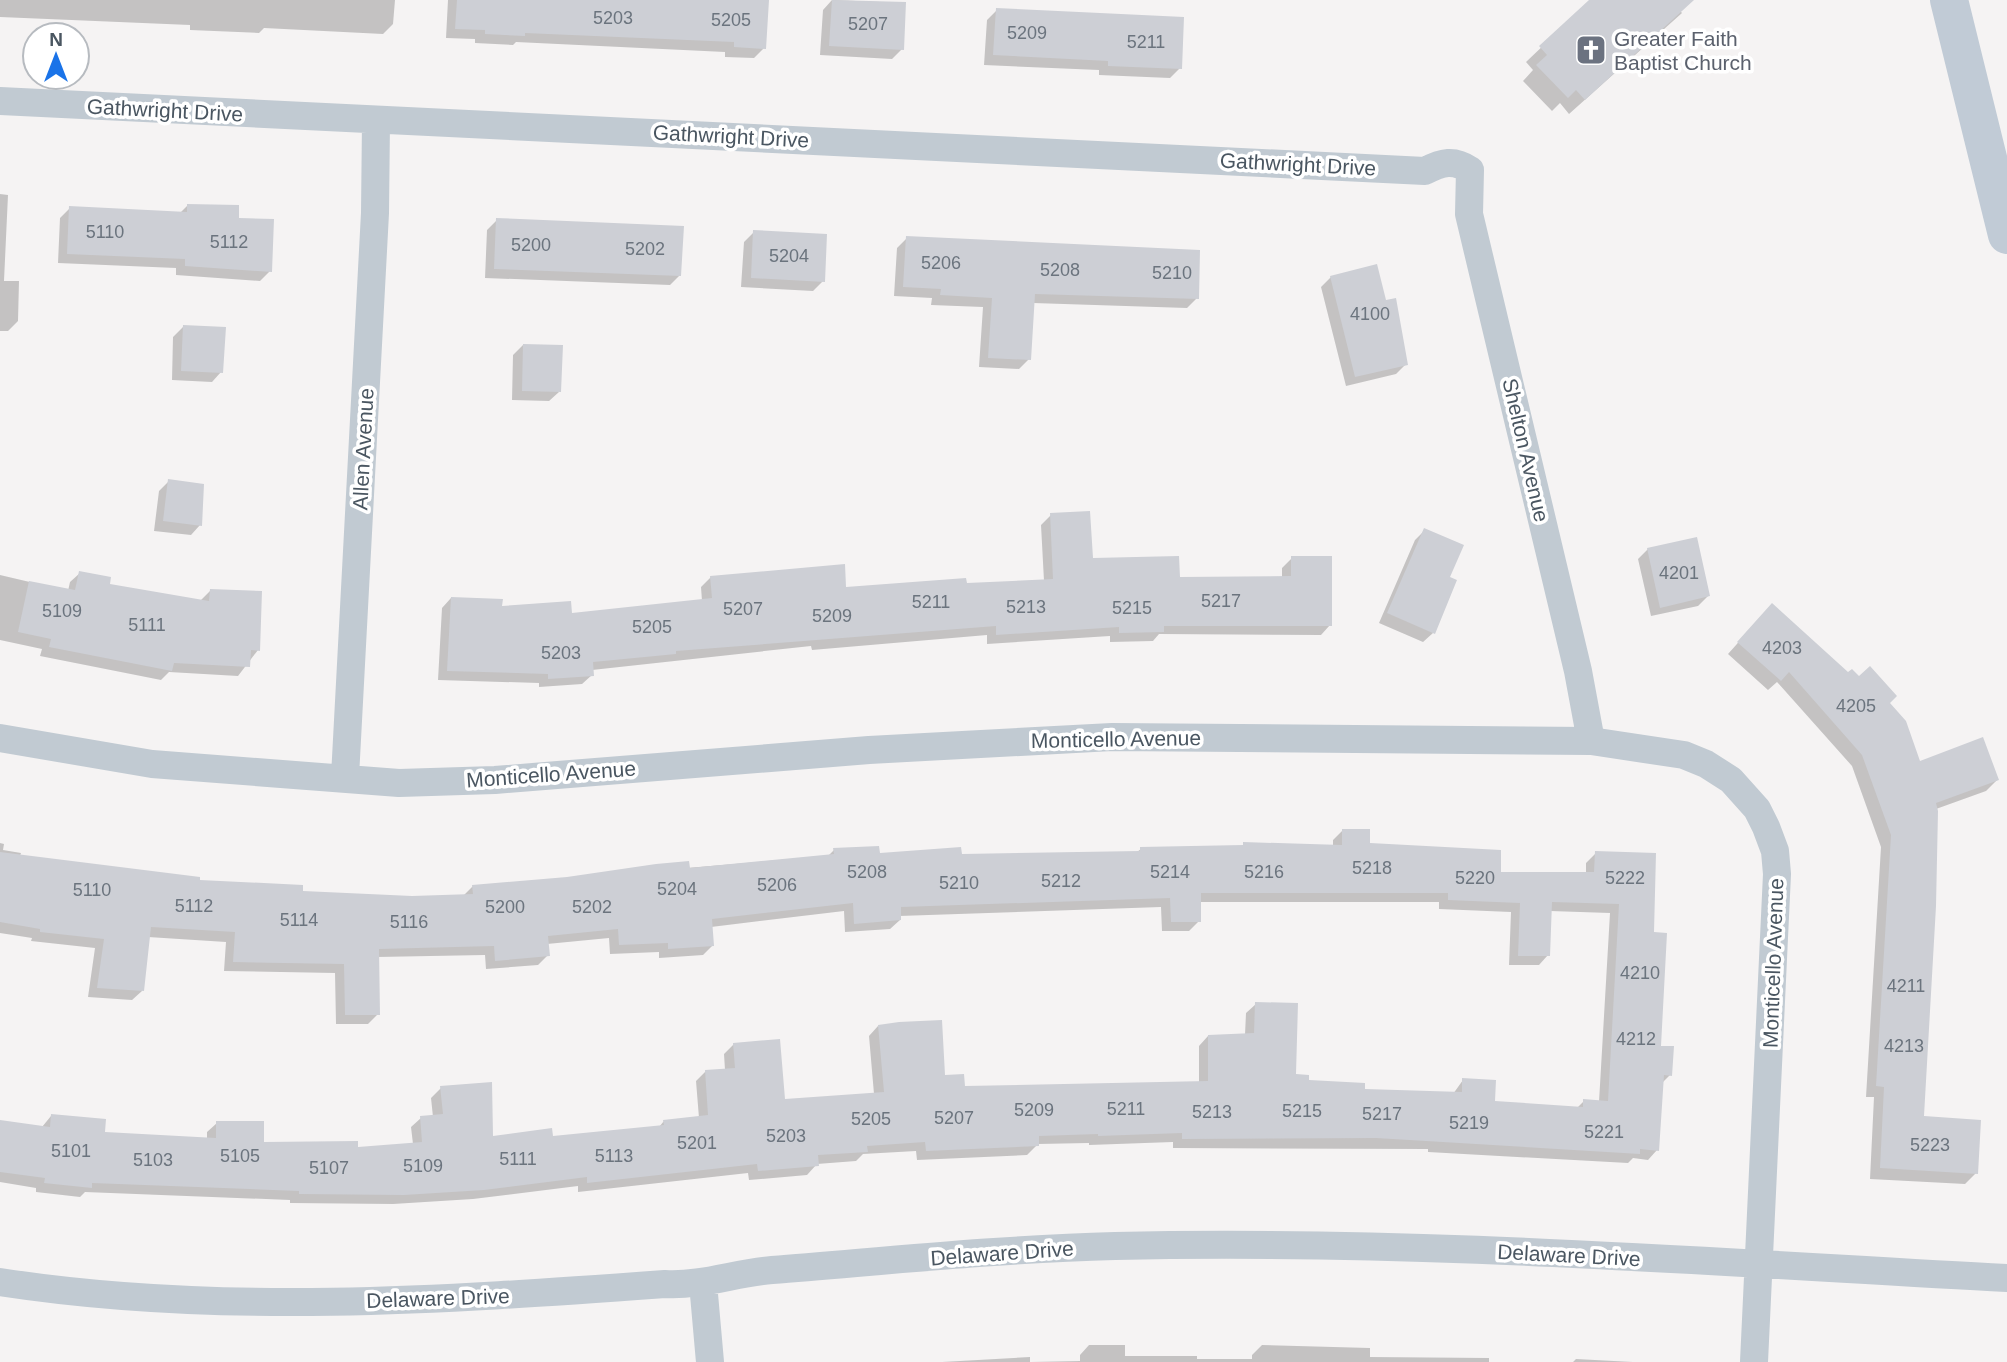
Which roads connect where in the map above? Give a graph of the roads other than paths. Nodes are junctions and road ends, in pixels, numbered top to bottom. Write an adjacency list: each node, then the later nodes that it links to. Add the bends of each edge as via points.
1 (1949, 0): 5 (main road)
2 (0, 101): 3 (street, Gathwright Drive)
3 (376, 121): 4 (street, Gathwright Drive, via 1425,171 1442,162); 8 (street, Allen Avenue)
4 (1461, 164): 7 (street, Shelton Avenue, via 1470,170 1469,214)
5 (2007, 234)
6 (0, 738): 8 (street, Monticello Avenue, via 152,764 306,778)
7 (1591, 741): 8 (street, Monticello Avenue, via 1112,737 869,750 495,780 399,783); 9 (street, Monticello Avenue, via 1684,755 1706,764 1731,780 1757,809 1774,851 1777,874)
8 (345, 777)
9 (1759, 1265): 10 (street, Delaware Drive); 12 (street, Delaware Drive, via 1351,1244 1114,1246 758,1272); 14 (street, Monticello Avenue)
10 (2007, 1278)
11 (0, 1282): 12 (street, Delaware Drive, via 226,1302 448,1300)
12 (703, 1283): 13 (street)
13 (710, 1362)
14 (1754, 1362)

